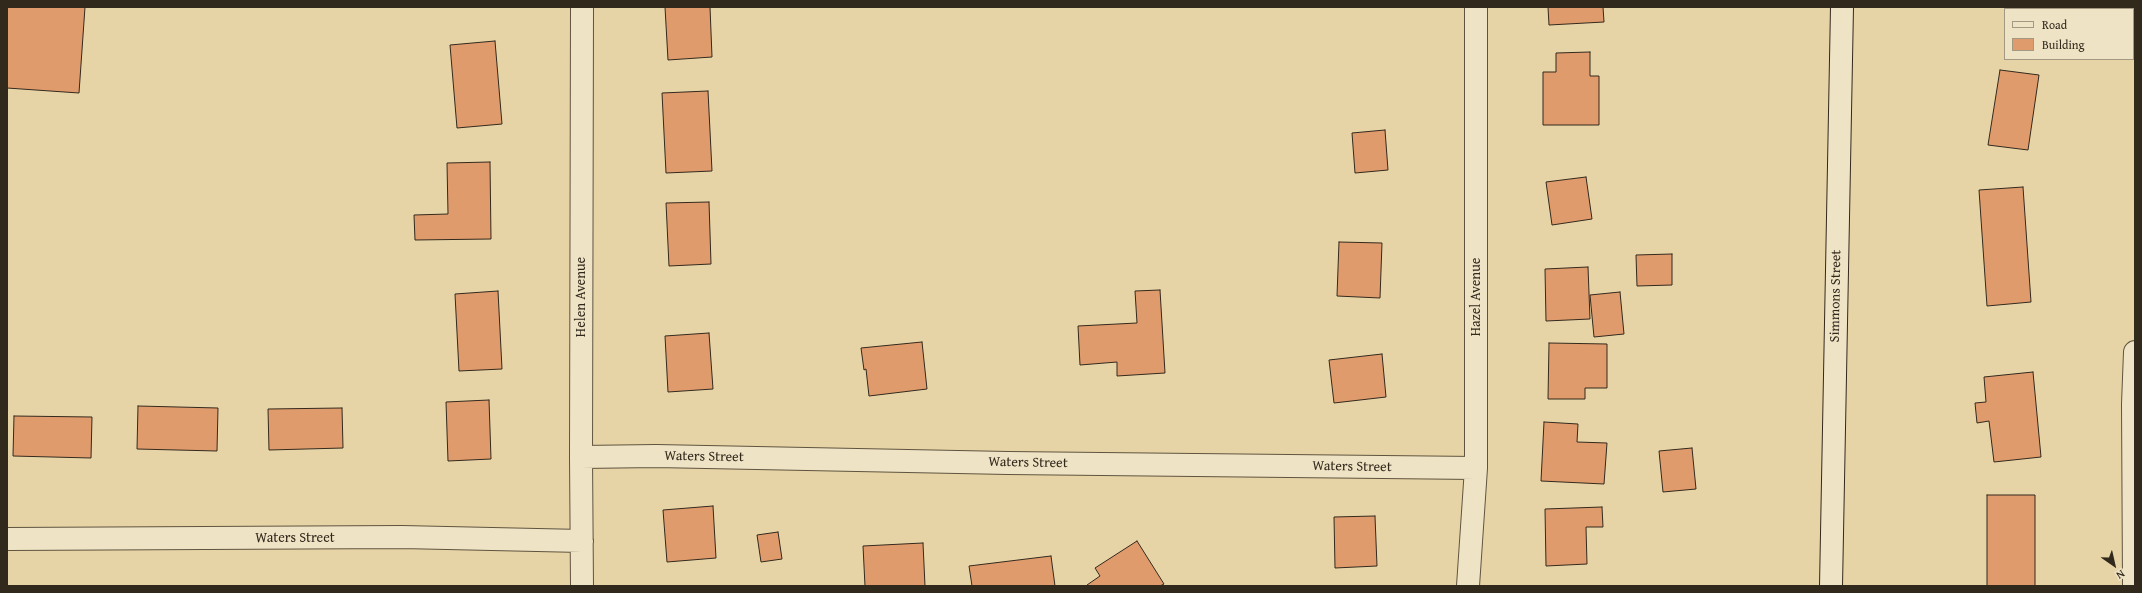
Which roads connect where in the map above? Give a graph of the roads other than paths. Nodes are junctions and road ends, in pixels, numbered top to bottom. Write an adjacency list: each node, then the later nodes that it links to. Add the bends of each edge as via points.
1 (582, 7): 5 (street, Helen Avenue)
2 (1476, 7): 6 (street, Hazel Avenue)
3 (1842, 7): 11 (street, Simmons Street)
4 (2135, 352): 12 (street)
5 (580, 457): 6 (street, Waters Street); 8 (street, Helen Avenue)
6 (1476, 468): 10 (street, Hazel Avenue)
7 (7, 539): 8 (street, Waters Street, via 402,537)
8 (582, 541): 9 (street, Helen Avenue)
9 (582, 586)
10 (1468, 586)
11 (1831, 586)
12 (2134, 586)

